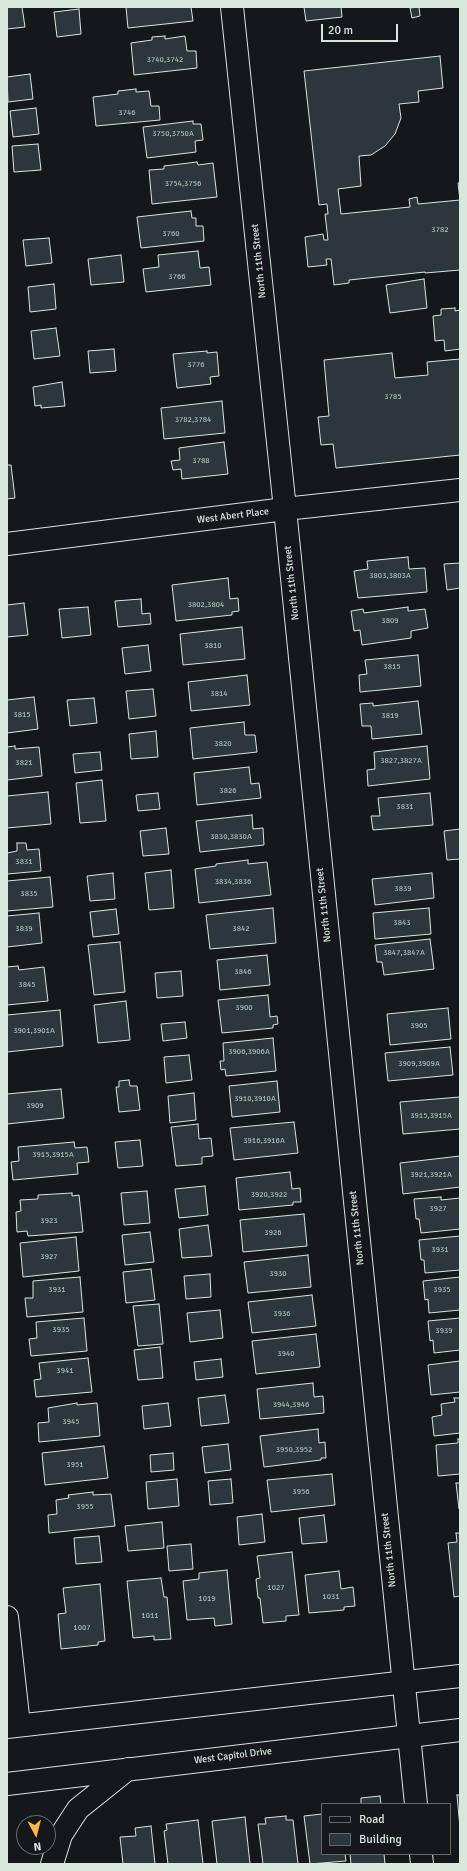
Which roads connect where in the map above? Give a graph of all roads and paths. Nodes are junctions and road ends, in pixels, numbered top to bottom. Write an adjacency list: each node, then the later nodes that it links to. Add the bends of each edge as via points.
1 (232, 7): 3 (street, North 11th Street)
2 (460, 490): 3 (street, West Abert Place)
3 (285, 509): 4 (street, West Abert Place); 7 (street, North 11th Street)
4 (7, 544)
5 (7, 1617): 8 (street)
6 (460, 1676): 7 (street)
7 (403, 1682): 8 (street); 10 (street, North 11th Street)
8 (13, 1726)
9 (460, 1730): 10 (street, West Capitol Drive)
10 (409, 1735): 11 (street, West Capitol Drive); 13 (street, North 11th Street)
11 (128, 1769): 12 (street, West Capitol Drive); 14 (street, via 78,1809 61,1835)
12 (7, 1784)
13 (416, 1803)
14 (52, 1864)

